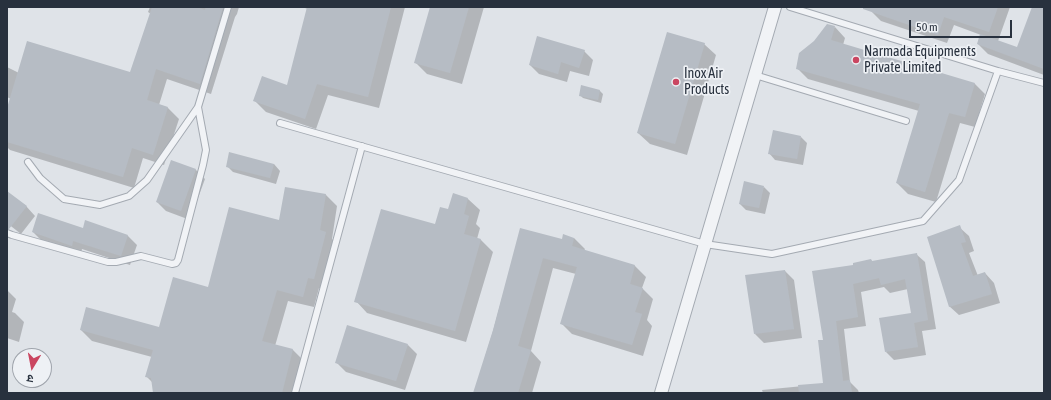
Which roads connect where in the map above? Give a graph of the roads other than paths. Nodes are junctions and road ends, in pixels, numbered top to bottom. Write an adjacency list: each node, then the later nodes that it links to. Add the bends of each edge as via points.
1 (228, 7): 7 (lane)
2 (775, 7): 5 (street)
3 (790, 7): 4 (lane)
4 (998, 71): 6 (lane); 13 (lane, via 959,180 923,221 772,254)
5 (755, 75): 8 (lane); 13 (street)
6 (1044, 83)
7 (198, 107): 11 (lane, via 147,180 129,196 100,205 64,199 40,178); 12 (lane, via 206,150 176,264 141,256 108,262)
8 (906, 121)
9 (280, 123): 10 (lane)
10 (362, 146): 13 (lane); 14 (lane)
11 (28, 162)
12 (7, 232)
13 (705, 244): 15 (street)
14 (295, 393)
15 (661, 393)

